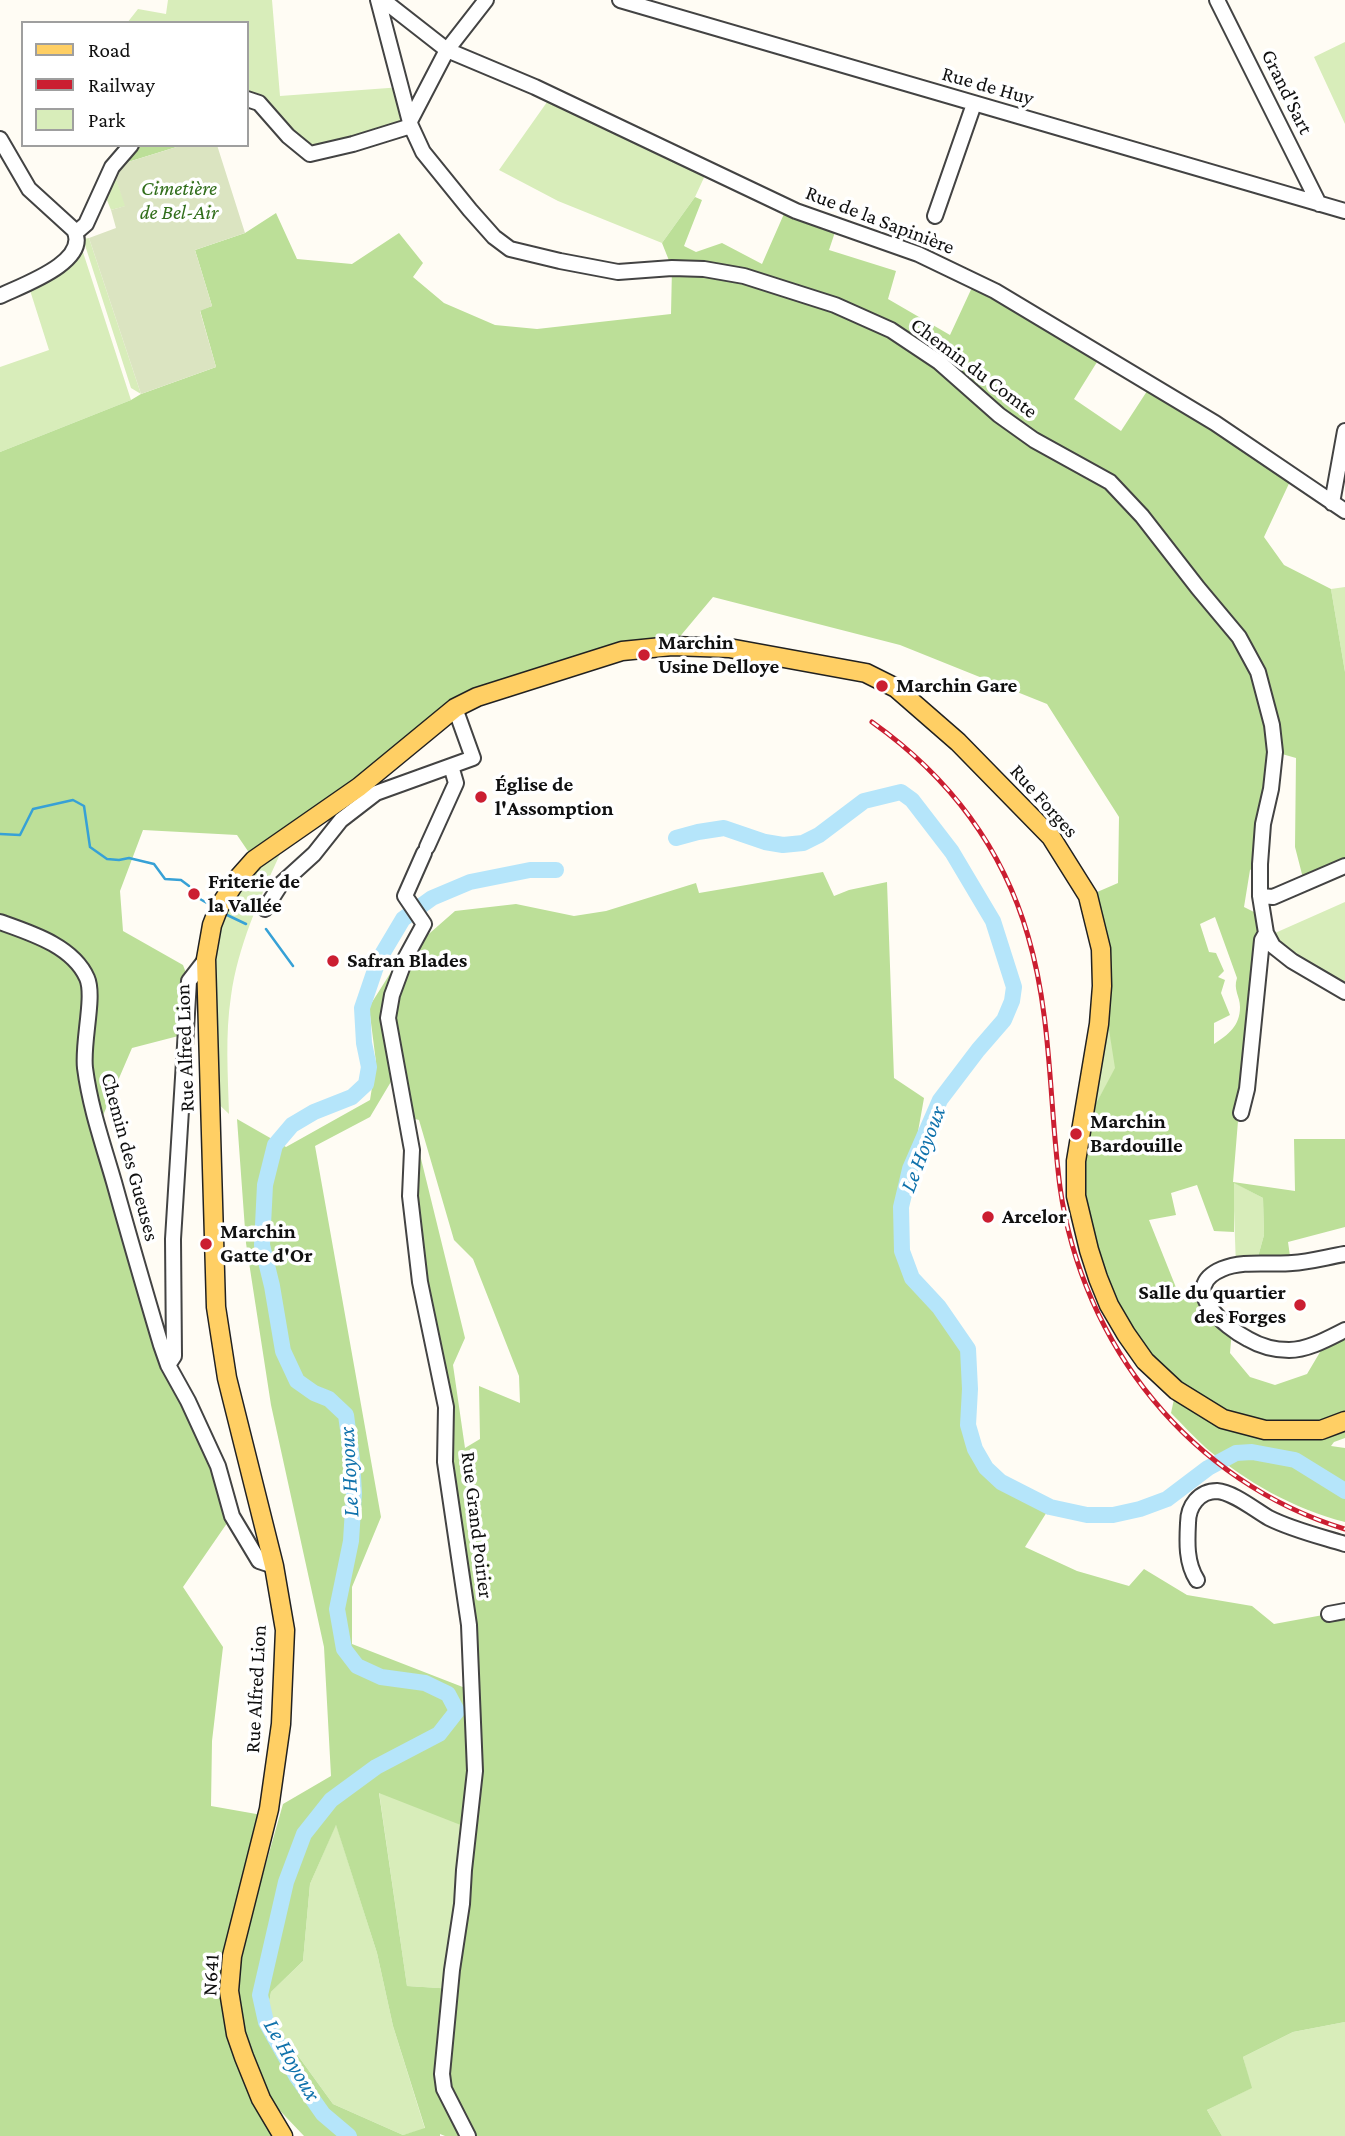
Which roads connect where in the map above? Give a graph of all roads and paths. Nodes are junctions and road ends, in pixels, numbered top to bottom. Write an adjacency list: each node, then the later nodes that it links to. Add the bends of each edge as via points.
1 (378, 0): 9 (street, Chemin du Comte)
2 (383, 0): 6 (street, Rue de la Sapinière)
3 (486, 0): 6 (street)
4 (620, 0): 8 (street, Rue de Huy)
5 (1217, 0): 12 (street, Grand'Sart)
6 (447, 50): 9 (street); 18 (street, Rue de la Sapinière, via 796,211 918,254 995,291 1215,423)
7 (248, 99): 9 (street, via 258,103 310,155)
8 (974, 104): 12 (street, Rue de Huy); 14 (street)
9 (411, 123): 23 (street, Chemin du Comte, via 423,152 494,237 510,249 618,272 704,269 744,276 835,305 891,330 939,362 1034,440 1110,482 1239,637 1258,672 1275,752 1263,824)
10 (0, 139): 15 (street, via 29,189)
11 (129, 147): 15 (street, via 112,167 86,224)
12 (1318, 204): 13 (street, Rue de Huy)
13 (1345, 211)
14 (934, 216)
15 (74, 230): 16 (street, via 77,243 63,262 43,277)
16 (0, 296)
17 (1345, 431): 18 (street)
18 (1332, 503): 19 (street, Rue de la Sapinière)
19 (1345, 511)
20 (455, 708): 21 (street, via 473,758); 27 (main road, Rue Alfred Lion / N641, via 359,787 254,860 219,907); 33 (main road, Rue Forges / N641, via 622,651 672,646 729,648 866,673 896,688 958,742 1051,837 1088,896 1101,949 1102,986 1076,1161 1076,1196 1098,1278 1126,1334 1145,1361 1176,1390 1223,1419 1265,1430 1321,1430)
21 (451, 765): 24 (street, via 376,793 341,820 314,854 281,884); 41 (street, Rue Grand Poirier, via 456,783 405,896 424,924 406,957 388,1018 412,1150 413,1236 446,1407 445,1462 469,1625 475,1771 442,2074 444,2089)
22 (1345, 866): 23 (street, via 1273,897)
23 (1260, 896): 26 (street, Chemin du Comte)
24 (265, 909)
25 (0, 922): 32 (street, Chemin des Gueuses, via 56,946 77,961 88,980 84,1066 92,1107)
26 (1266, 933): 28 (street, via 1273,946 1292,961); 29 (street)
27 (206, 959): 32 (street, Chemin des Gueuses, via 189,981 173,1239 174,1356); 35 (main road, Rue Alfred Lion / N641, via 216,1307 227,1378)
28 (1345, 992)
29 (1241, 1113)
30 (1345, 1254): 31 (street, via 1224,1268 1207,1280 1204,1297 1213,1314 1247,1339 1268,1347 1291,1350)
31 (1345, 1330)
32 (169, 1365): 35 (street, Chemin des Gueuses, via 218,1466 232,1516 258,1561)
33 (1345, 1421)
34 (1345, 1544): 36 (street, via 1298,1531 1219,1491 1204,1493 1188,1518 1188,1554)
35 (274, 1566): 39 (main road, Rue Alfred Lion / N641, via 285,1630 281,1724)
36 (1197, 1580)
37 (1345, 1611): 38 (street)
38 (1329, 1614)
39 (269, 1810): 40 (main road, N641 / N641, via 232,1956 229,1992 244,2057)
40 (283, 2136)
41 (468, 2136)

